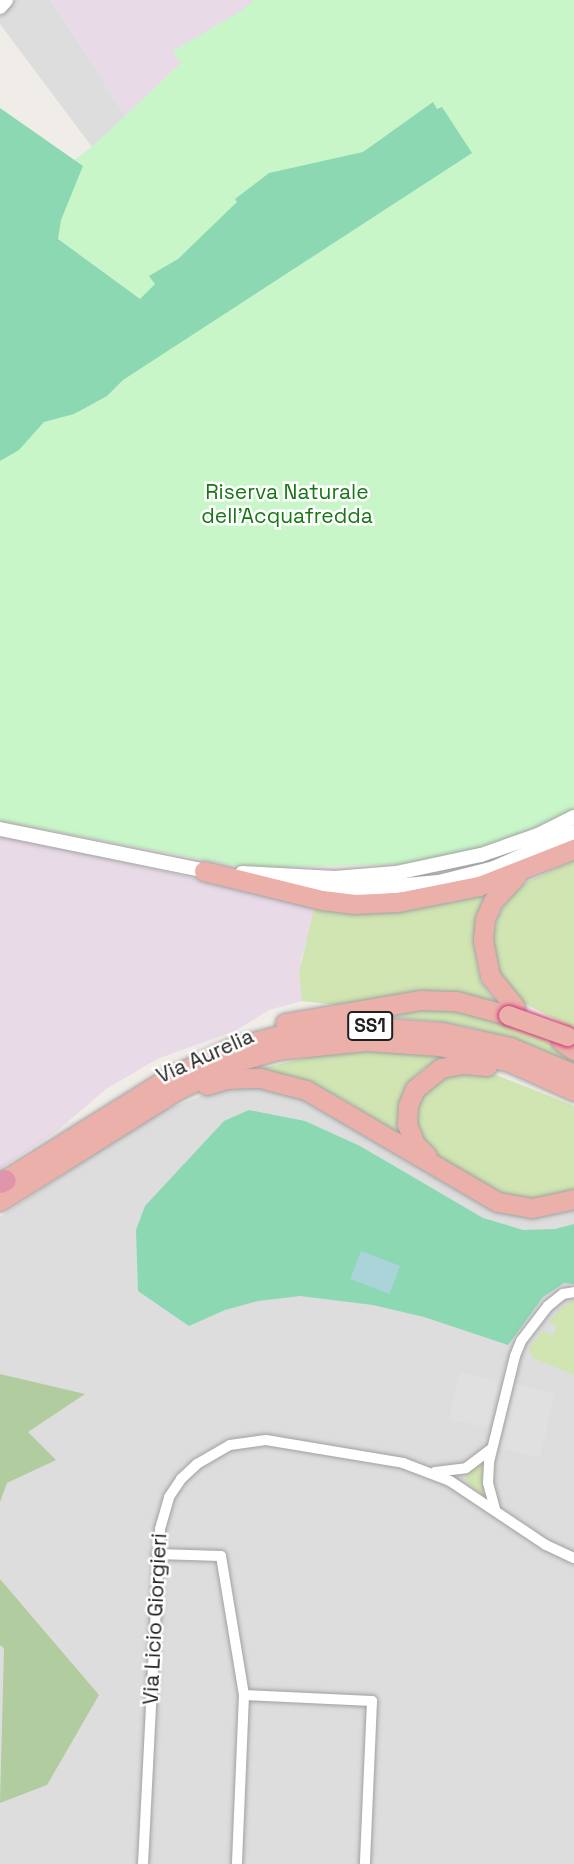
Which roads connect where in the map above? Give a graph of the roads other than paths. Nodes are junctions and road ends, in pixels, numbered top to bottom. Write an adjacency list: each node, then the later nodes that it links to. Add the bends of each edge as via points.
1 (6, 0): 2 (street)
2 (0, 7)
3 (574, 817): 7 (street, via 481,855 396,873 306,878)
4 (0, 829): 7 (street)
5 (574, 832): 7 (street, via 468,876 412,886 322,888)
6 (574, 849): 8 (highway)
7 (204, 871): 8 (highway, via 353,904 457,893)
8 (519, 873): 9 (highway, via 493,901 482,940 490,976)
9 (512, 1011): 10 (highway, bridge); 12 (highway, via 433,1000 324,1014 225,1042)
10 (569, 1041)
11 (574, 1074): 12 (highway, Via Aurelia / SS1, via 539,1057 479,1039 372,1026 260,1039 219,1053)
12 (168, 1079): 17 (highway, Via Aurelia / SS1)
13 (551, 1079): 14 (highway, Via Aurelia / SS1); 15 (highway, Via Aurelia / SS1, via 510,1062 449,1048 394,1041 336,1042 238,1061); 16 (highway, via 464,1064 441,1068 425,1079 410,1100 407,1124 415,1144)
14 (574, 1091)
15 (150, 1106): 16 (highway, via 227,1079 289,1084 323,1097); 17 (highway, Via Aurelia / SS1)
16 (443, 1171): 18 (highway, via 487,1198 514,1206 548,1207)
17 (1, 1187)
18 (574, 1199)
19 (574, 1292): 20 (street, via 552,1301 521,1341)
20 (491, 1449): 21 (street, Via Licio Giorgieri, via 466,1468); 22 (street, via 488,1483)
21 (433, 1472): 22 (street, Via Licio Giorgieri); 23 (street, Via Licio Giorgieri, via 310,1445 266,1440 230,1445 197,1464 174,1488 162,1517)
22 (495, 1509): 24 (street, Via Licio Giorgieri, via 546,1545)
23 (157, 1554): 25 (street, via 221,1556); 26 (street, Via Licio Giorgieri)
24 (574, 1558)
25 (244, 1695): 27 (street); 28 (street, via 372,1701)
26 (144, 1864)
27 (237, 1864)
28 (365, 1864)

